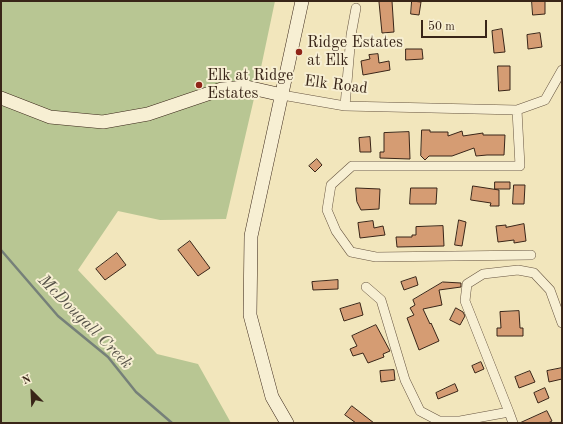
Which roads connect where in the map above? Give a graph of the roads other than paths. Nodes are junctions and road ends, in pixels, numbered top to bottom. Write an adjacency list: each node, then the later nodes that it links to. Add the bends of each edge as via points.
1 (302, 1): 4 (street)
2 (356, 8): 6 (street)
3 (562, 70): 7 (street, Elk Road, via 544,100)
4 (282, 95): 5 (street, Elk Road, via 247,87 222,89 148,114 103,122 50,117); 6 (street, Elk Road); 12 (street, via 251,236 250,315 272,397)
5 (1, 98)
6 (344, 106): 7 (street, Elk Road)
7 (517, 110): 8 (street, via 520,166 352,166 331,185 327,210 336,231 351,252 376,257)
8 (531, 256)
9 (366, 287): 11 (street, via 381,300 405,380 420,411 439,421 460,421)
10 (562, 323): 11 (street, via 550,290 534,273 518,270 483,274 467,284 465,301)
11 (510, 412): 13 (street)
12 (287, 423)
13 (513, 423)

